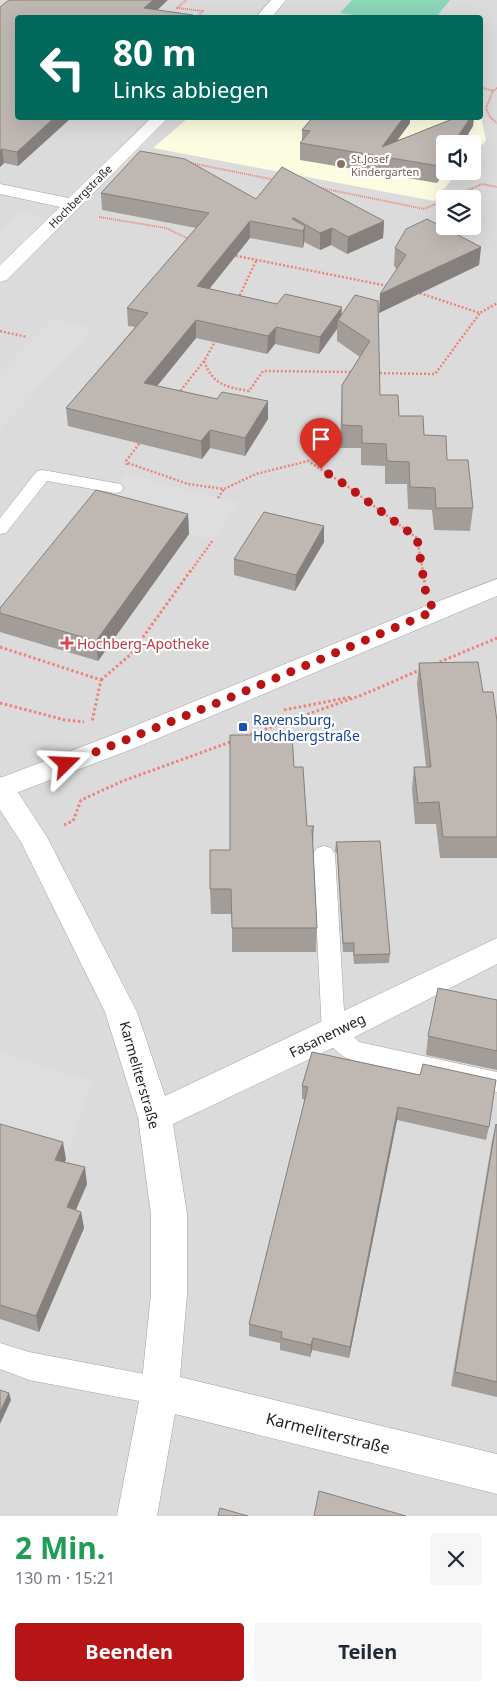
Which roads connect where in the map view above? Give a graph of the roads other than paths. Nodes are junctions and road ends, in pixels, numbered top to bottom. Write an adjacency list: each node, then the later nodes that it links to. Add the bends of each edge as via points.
1 (279, 0): 2 (street)
2 (265, 15)
3 (158, 120): 5 (street, Hochbergstraße)
4 (0, 189): 5 (street)
5 (69, 207): 6 (street, Hochbergstraße)
6 (0, 276)
7 (112, 487): 8 (lane, via 43,475)
8 (0, 529)
9 (497, 587): 10 (street, via 116,744)
10 (0, 788): 15 (street, Karmeliterstraße, via 33,837 121,1012)
11 (324, 854): 13 (lane)
12 (497, 950): 13 (street, Fasanenweg)
13 (334, 1032): 14 (lane, via 352,1050); 15 (street, Fasanenweg)
14 (497, 1082)
15 (155, 1118): 17 (street, Karmeliterstraße, via 169,1214 169,1294)
16 (0, 1356): 17 (lane, via 29,1366)
17 (160, 1391): 18 (street, Karmeliterstraße); 19 (street, Karmeliterstraße)
18 (497, 1474)
19 (138, 1516)

